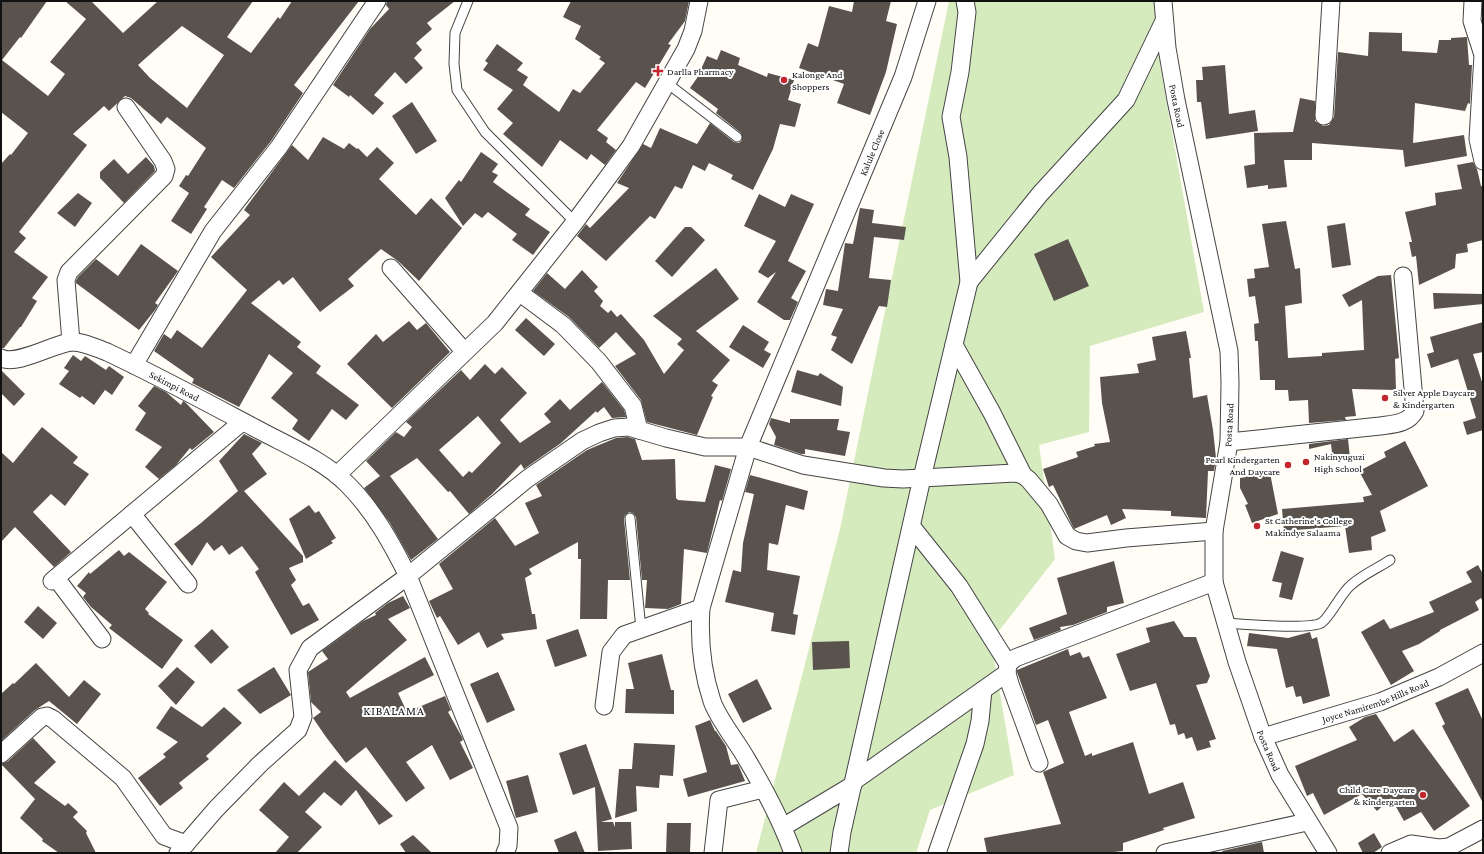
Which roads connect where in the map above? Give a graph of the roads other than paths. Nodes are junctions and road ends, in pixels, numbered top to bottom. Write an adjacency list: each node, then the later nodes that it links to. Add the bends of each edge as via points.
1 (377, 1): 24 (street, via 279,147 213,231)
2 (468, 1): 15 (lane, via 455,33 454,64 458,90 485,132)
3 (699, 1): 10 (street, via 690,40)
4 (927, 1): 28 (street, Kalule Close, via 903,77)
5 (965, 1): 18 (street, via 967,12 960,72 951,117 958,157)
6 (1163, 1): 9 (street, Posta Road)
7 (1331, 1): 12 (street)
8 (1474, 1): 14 (street, via 1472,21 1483,55 1478,139)
9 (1164, 21): 18 (street, via 1126,100 1040,194); 27 (street, Posta Road, via 1176,100 1229,351)
10 (667, 83): 13 (lane); 15 (street, via 631,146)
11 (126, 107): 20 (street, via 166,169 164,176 69,272 66,280)
12 (1324, 116)
13 (737, 137)
14 (1483, 161)
15 (575, 222): 19 (street)
16 (391, 268): 22 (street)
17 (1403, 276): 27 (street, via 1415,411 1411,418 1400,423 1380,426)
18 (969, 282): 21 (street)
19 (520, 293): 22 (street, via 495,322); 26 (street, via 563,325 599,362 633,406)
20 (72, 342): 23 (street, Sekimpi Road, via 17,359); 24 (street, Sekimpi Road, via 86,344)
21 (954, 345): 30 (street); 31 (street)
22 (464, 351): 29 (street)
23 (2, 360)
24 (134, 365): 25 (street, Sekimpi Road)
25 (242, 422): 29 (street, Sekimpi Road); 32 (street)
26 (639, 430): 28 (street, via 706,447); 37 (street, via 629,427 614,428 582,441 527,479)
27 (1229, 442): 35 (street, Posta Road)
28 (748, 447): 31 (street, via 803,465 884,478); 40 (street, Kalule Close)
29 (337, 475): 37 (street, Sekimpi Road, via 363,502 395,549)
30 (1023, 475): 31 (street, via 1015,473); 35 (street, via 1049,504 1067,536 1076,541)
31 (922, 478): 34 (street)
32 (132, 514): 39 (street); 43 (street, via 54,580)
33 (630, 518): 42 (lane)
34 (912, 527): 45 (street, via 959,586); 51 (street)
35 (1214, 532): 38 (street, Posta Road)
36 (1390, 560): 41 (lane, via 1351,584 1334,605 1330,616 1321,623 1306,626)
37 (408, 576): 56 (street, via 310,648 298,670 303,717 298,730 254,770); 57 (street, Sekimpi Road, via 509,828)
38 (1214, 582): 41 (street, Posta Road); 45 (street, via 1015,658)
39 (188, 584)
40 (701, 608): 42 (street); 52 (street, Kalule Close, via 700,632 712,702)
41 (1225, 623): 48 (street, Posta Road)
42 (641, 629): 47 (street, via 624,636 611,652)
43 (102, 639)
44 (1483, 653): 48 (street, Joyce Namirembe Hills Road, via 1439,677 1380,702)
45 (1007, 668): 46 (street); 50 (street)
46 (983, 690): 51 (street); 61 (street, via 975,744)
47 (604, 706)
48 (1263, 737): 53 (street, Posta Road, via 1280,775)
49 (1, 754): 56 (street, via 42,717 53,719 124,778 164,836)
50 (1039, 763)
51 (853, 783): 54 (street); 60 (street)
52 (763, 789): 54 (street, Kalule Close); 58 (street, via 719,800)
53 (1307, 822): 62 (street); 63 (street, Posta Road)
54 (784, 827): 59 (street, Kalule Close)
55 (1483, 829): 64 (street, via 1448,847 1411,844)
56 (182, 848)
57 (505, 853)
58 (713, 853)
59 (793, 853)
60 (839, 853)
61 (937, 853)
62 (1165, 853)
63 (1328, 853)
64 (1390, 853)

